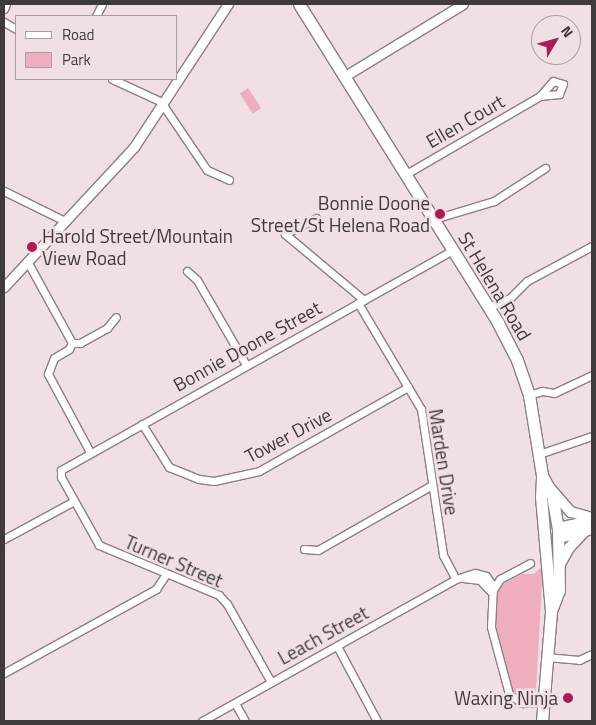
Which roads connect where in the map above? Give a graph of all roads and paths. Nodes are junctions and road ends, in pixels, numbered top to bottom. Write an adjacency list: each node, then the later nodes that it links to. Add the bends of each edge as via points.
1 (6, 4): 5 (street)
2 (228, 4): 11 (street)
3 (299, 4): 8 (main road, St Helena Road)
4 (463, 4): 8 (street)
5 (4, 9)
6 (4, 22): 7 (street)
7 (15, 28)
8 (345, 76): 13 (main road, St Helena Road)
9 (114, 80): 11 (street)
10 (540, 96): 13 (street, Ellen Court)
11 (164, 104): 14 (street, via 207,170); 18 (street, via 134,147)
12 (545, 168): 17 (street, via 494,201)
13 (406, 174): 17 (main road, St Helena Road)
14 (229, 180)
15 (4, 191): 18 (street)
16 (316, 218): 24 (street, Marden Drive, via 285,234)
17 (434, 219): 20 (main road, St Helena Road)
18 (65, 221): 21 (street)
19 (592, 246): 25 (street, via 527,281 510,298)
20 (453, 250): 24 (street, Bonnie Doone Street); 25 (main road, St Helena Road)
21 (27, 262): 23 (street); 27 (street)
22 (187, 271): 28 (street, via 197,280)
23 (4, 287)
24 (361, 301): 28 (street, Bonnie Doone Street); 30 (street, Marden Drive)
25 (489, 308): 31 (main road, St Helena Road, via 518,360)
26 (116, 317): 27 (street, via 107,328 80,343)
27 (72, 343): 34 (street, via 69,349 54,358 48,374)
28 (246, 365): 32 (street, Bonnie Doone Street)
29 (592, 375): 31 (street, via 554,393 542,391)
30 (408, 387): 32 (street, Tower Drive, via 259,471 214,481 199,480 169,467); 38 (street, Marden Drive, via 422,412)
31 (529, 395): 35 (main road, St Helena Road)
32 (142, 424): 34 (street, Bonnie Doone Street)
33 (592, 436): 35 (street)
34 (90, 452): 36 (street, Bonnie Doone Street, via 65,466)
35 (539, 454): 37 (main road, St Helena Road)
36 (60, 473): 40 (street, Turner Street)
37 (542, 475): 39 (main road, St Helena Road); 44 (main road, St Helena Road)
38 (432, 485): 46 (street, via 318,550); 50 (street, Marden Drive, via 443,555)
39 (548, 486): 41 (main road, via 571,512); 43 (main road, St Helena Road)
40 (74, 501): 45 (street); 49 (street, Turner Street, via 101,547)
41 (592, 519): 43 (main road)
42 (588, 530): 43 (main road); 48 (main road, via 569,548)
43 (558, 533): 44 (main road); 48 (main road, St Helena Road)
44 (545, 534): 52 (main road, St Helena Road)
45 (4, 538)
46 (304, 550)
47 (530, 563): 51 (street, via 500,579)
48 (559, 566): 52 (main road, St Helena Road, via 558,596)
49 (166, 574): 56 (street, via 156,589); 57 (street, Turner Street, via 224,599)
50 (458, 578): 51 (street, via 480,577); 53 (street, Leach Street)
51 (492, 593): 58 (street, via 493,636 509,694 522,703)
52 (551, 611): 55 (main road)
53 (337, 646): 57 (street, Leach Street); 62 (street)
54 (592, 654): 55 (street, via 579,660)
55 (546, 657): 58 (main road)
56 (4, 673)
57 (271, 682): 59 (street, Leach Street)
58 (542, 702): 63 (main road)
59 (235, 703): 60 (street, Leach Street); 61 (street)
60 (202, 721)
61 (245, 721)
62 (377, 721)
63 (542, 721)

